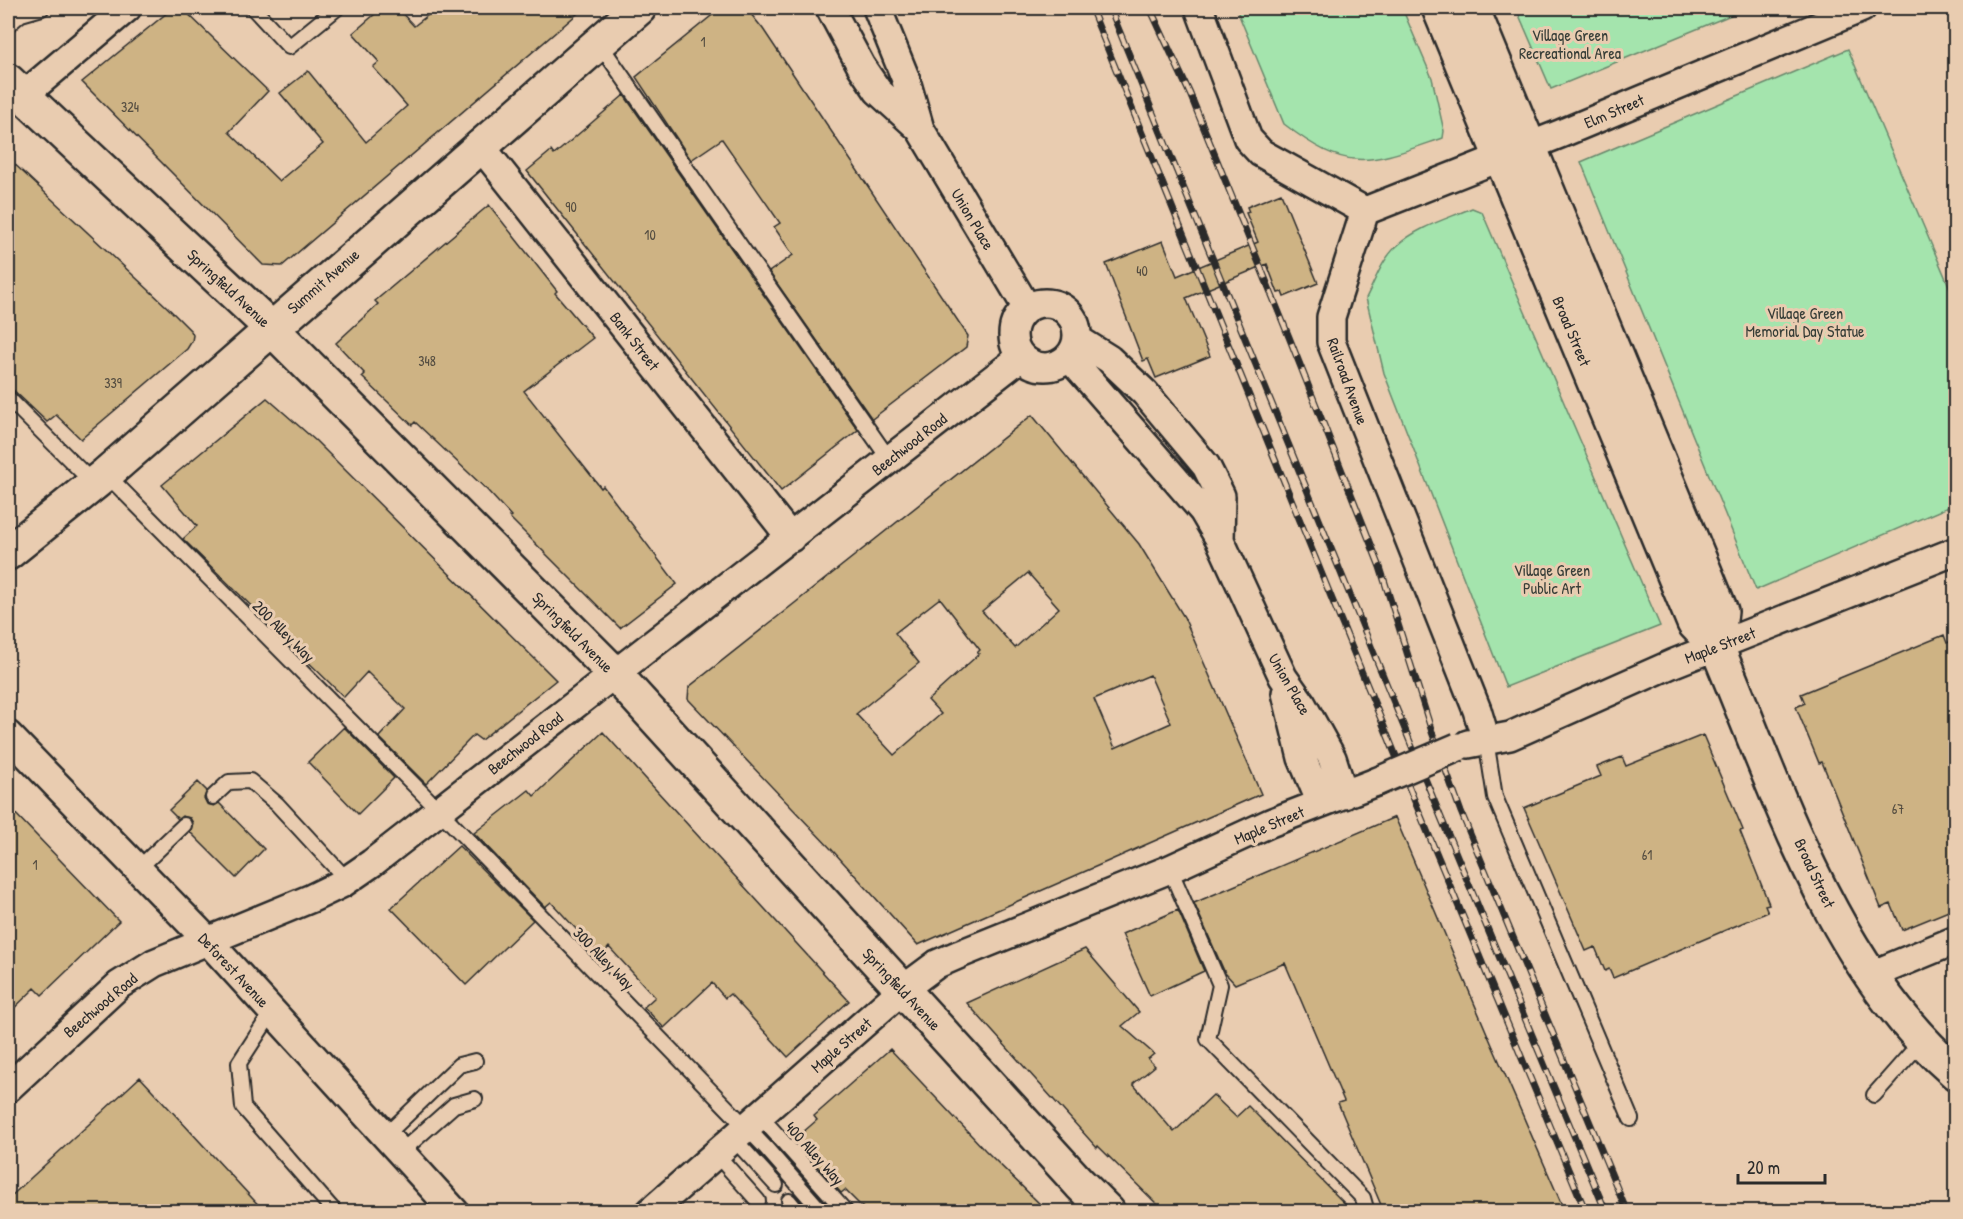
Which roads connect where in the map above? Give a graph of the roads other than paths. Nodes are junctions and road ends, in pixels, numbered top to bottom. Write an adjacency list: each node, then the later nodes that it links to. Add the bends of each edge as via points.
1 (127, 8): 14 (street)
2 (253, 8): 3 (lane, via 290,47)
3 (337, 8)
4 (639, 8): 13 (main road, Summit Avenue)
5 (830, 8): 15 (street, Union Place, via 878,91)
6 (878, 8): 15 (street, Union Place, via 906,77)
7 (1199, 8): 18 (street, via 1248,139 1261,153)
8 (1439, 8): 17 (main road, Broad Street)
9 (1472, 8): 17 (main road, Broad Street)
10 (1862, 8): 17 (street, Elm Street)
11 (37, 10): 12 (lane, via 21,14)
12 (8, 25)
13 (599, 43): 16 (main road, Summit Avenue); 24 (lane)
14 (16, 88): 20 (main road, Springfield Avenue)
15 (920, 129): 19 (street, Union Place)
16 (479, 144): 20 (main road, Summit Avenue); 26 (street, Bank Street)
17 (1515, 151): 18 (street, Elm Street); 29 (main road, Broad Street, via 1721,611)
18 (1365, 211): 32 (street, Railroad Avenue, via 1330,317 1331,342 1478,710)
19 (1027, 308): 21 (street, Union Place, via 1037,304 1058,305 1073,319); 22 (street, via 1014,326 1013,337)
20 (270, 327): 25 (main road, Summit Avenue); 30 (main road, Springfield Avenue)
21 (1073, 348): 22 (street, via 1051,367 1040,367); 34 (street, Union Place, via 1203,511 1220,540 1283,677 1302,758)
22 (1021, 357): 24 (street, Beechwood Road)
23 (8, 398): 25 (lane, 200 Alley Way)
24 (889, 459): 26 (street, Beechwood Road)
25 (100, 479): 28 (main road, Summit Avenue); 35 (lane, 200 Alley Way)
26 (791, 538): 30 (street, Beechwood Road)
27 (1956, 551): 29 (street, Maple Street)
28 (8, 553)
29 (1717, 647): 32 (street, Maple Street, via 1510,736); 42 (main road, Broad Street, via 1808,862)
30 (615, 674): 35 (street, Beechwood Road); 43 (main road, Springfield Avenue)
31 (8, 735): 37 (street, Deforest Avenue)
32 (1486, 740): 34 (street, Maple Street, bridge, via 1458,747); 51 (lane, via 1495,797)
33 (213, 797): 39 (lane, via 229,782 249,781 277,804)
34 (1333, 799): 38 (street, Maple Street)
35 (438, 810): 39 (street, Beechwood Road); 52 (lane, 300 Alley Way)
36 (184, 825): 37 (lane)
37 (138, 869): 40 (street, Deforest Avenue)
38 (1170, 869): 43 (street, Maple Street, via 937,964); 64 (lane, via 1220,985 1208,1040 1363,1198)
39 (347, 880): 40 (street, Beechwood Road, via 312,898)
40 (206, 939): 44 (street, Deforest Avenue); 48 (street, Beechwood Road, via 154,963 119,985)
41 (1956, 940): 42 (street)
42 (1869, 976): 45 (main road, Broad Street)
43 (902, 990): 52 (street, Maple Street); 63 (main road, Springfield Avenue)
44 (273, 1012): 53 (street, Deforest Avenue); 57 (lane, via 239,1063 243,1107)
45 (1921, 1042): 47 (main road, Broad Street); 49 (lane)
46 (475, 1061): 53 (lane, via 459,1065)
47 (1956, 1072)
48 (8, 1088)
49 (1874, 1095)
50 (475, 1099): 53 (lane, via 454,1105)
51 (1631, 1119)
52 (739, 1135): 54 (lane); 55 (lane); 59 (street, Maple Street); 61 (lane); 62 (lane, 400 Alley Way)
53 (394, 1144): 58 (street, Deforest Avenue)
54 (776, 1185)
55 (758, 1201)
56 (789, 1201): 60 (lane)
57 (335, 1212)
58 (455, 1212)
59 (650, 1212)
60 (798, 1212)
61 (822, 1212)
62 (846, 1212)
63 (1108, 1212)
64 (1367, 1212)

